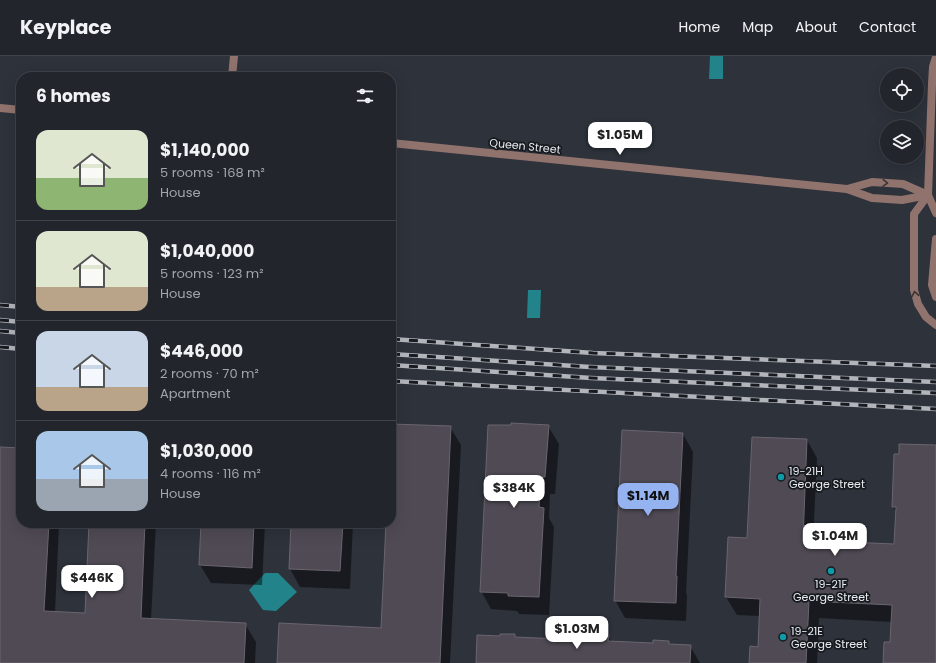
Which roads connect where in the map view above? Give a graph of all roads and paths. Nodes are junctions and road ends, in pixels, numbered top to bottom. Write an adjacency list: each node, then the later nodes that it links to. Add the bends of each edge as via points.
1 (234, 56): 3 (street)
2 (936, 57): 8 (street, via 932,78)
3 (232, 72)
4 (0, 108): 5 (street)
5 (16, 110)
6 (396, 144): 7 (street, Queen Street)
7 (848, 190): 8 (street, Queen Street, via 872,198 902,200); 8 (street, Queen Street, one-way to 8, via 872,182 903,184)
8 (928, 195): 9 (street); 12 (street, one-way to 8, via 926,317 918,304 914,290 914,214)
9 (936, 213)
10 (936, 239): 11 (street, via 932,285)
11 (936, 297)
12 (936, 325)

